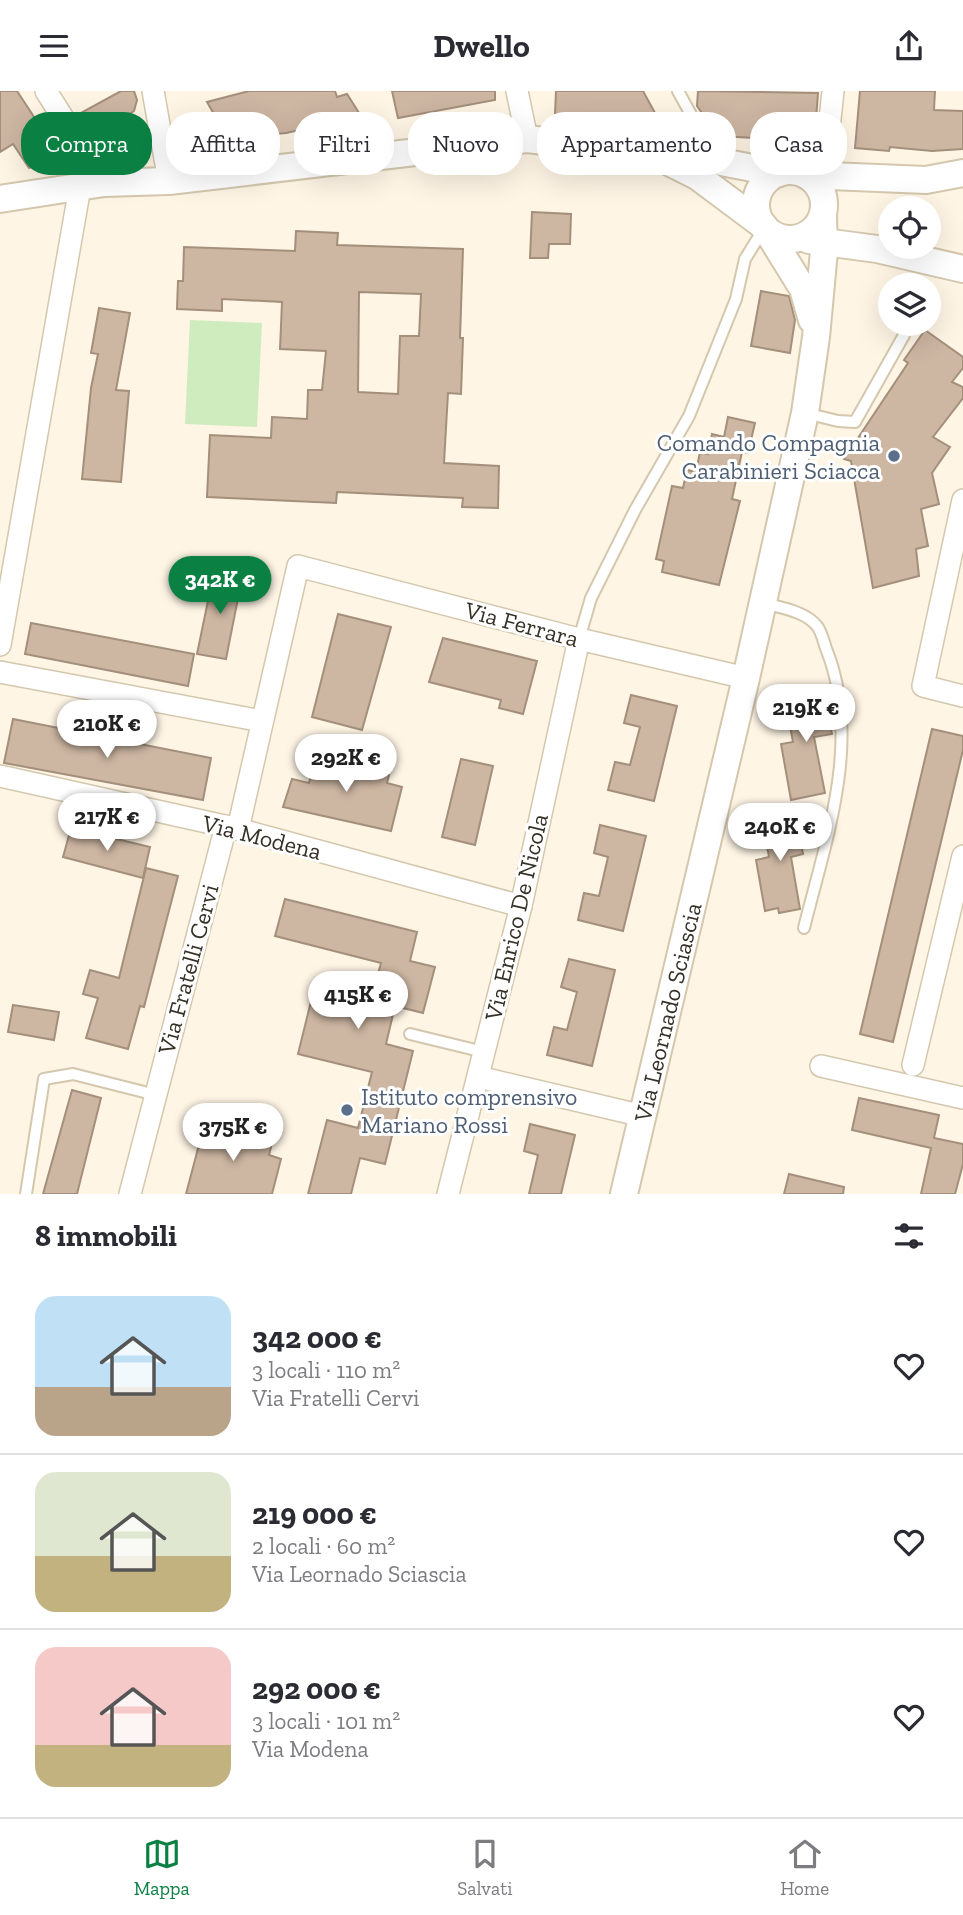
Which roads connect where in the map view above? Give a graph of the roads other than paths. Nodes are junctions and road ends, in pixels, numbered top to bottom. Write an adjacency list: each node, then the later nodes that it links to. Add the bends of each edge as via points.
1 (46, 91): 14 (street)
2 (153, 91): 13 (street)
3 (517, 91): 7 (street)
4 (678, 91): 6 (lane)
5 (833, 91): 15 (street)
6 (689, 112)
7 (527, 139): 8 (street); 13 (street)
8 (537, 140)
9 (963, 173): 15 (street)
10 (695, 175): 17 (street)
11 (776, 175): 17 (street, via 764,184 757,200)
12 (800, 175): 15 (street)
13 (169, 181): 14 (street)
14 (92, 185): 16 (street); 29 (street)
15 (820, 194): 18 (street, via 813,230); 19 (street, Via Leornado Sciascia); 20 (street, via 842,229)
16 (0, 199)
17 (765, 227): 18 (street, via 780,238); 23 (street, via 803,289); 28 (lane, via 745,259 728,321 689,416 635,510 592,598)
18 (796, 239): 19 (street)
19 (825, 242): 20 (street); 23 (street, Via Leornado Sciascia)
20 (877, 249): 21 (street)
21 (963, 269)
22 (903, 336): 24 (lane, via 855,422)
23 (816, 337): 24 (street, Via Leornado Sciascia)
24 (805, 414): 27 (street, Via Leornado Sciascia)
25 (963, 500): 32 (street, via 923,686)
26 (298, 565): 28 (street, Via Ferrara); 33 (street, Via Fratelli Cervi)
27 (761, 602): 31 (street, Via Leornado Sciascia); 38 (lane, via 798,613 817,627 835,672 841,731 838,787)
28 (579, 639): 31 (street, Via Ferrara); 37 (street, Via Enrico De Nicola)
29 (0, 645)
30 (0, 672): 33 (street)
31 (746, 678): 46 (street, Via Leornado Sciascia)
32 (963, 696)
33 (262, 721): 35 (street, Via Fratelli Cervi)
34 (0, 776): 35 (street, Via Modena)
35 (232, 828): 37 (street, Via Modena); 44 (street, Via Fratelli Cervi)
36 (963, 856): 41 (street)
37 (521, 907): 40 (street, Via Enrico De Nicola)
38 (804, 928)
39 (410, 1034): 40 (lane)
40 (484, 1052): 43 (street, Via Enrico De Nicola)
41 (913, 1065)
42 (821, 1066): 45 (street)
43 (478, 1077): 46 (street); 49 (street, Via Enrico De Nicola)
44 (156, 1095): 47 (lane, via 73,1074 44,1079); 48 (street, Via Fratelli Cervi)
45 (963, 1098)
46 (643, 1116): 50 (street, Via Leornado Sciascia)
47 (26, 1194)
48 (130, 1194)
49 (448, 1194)
50 (624, 1194)

